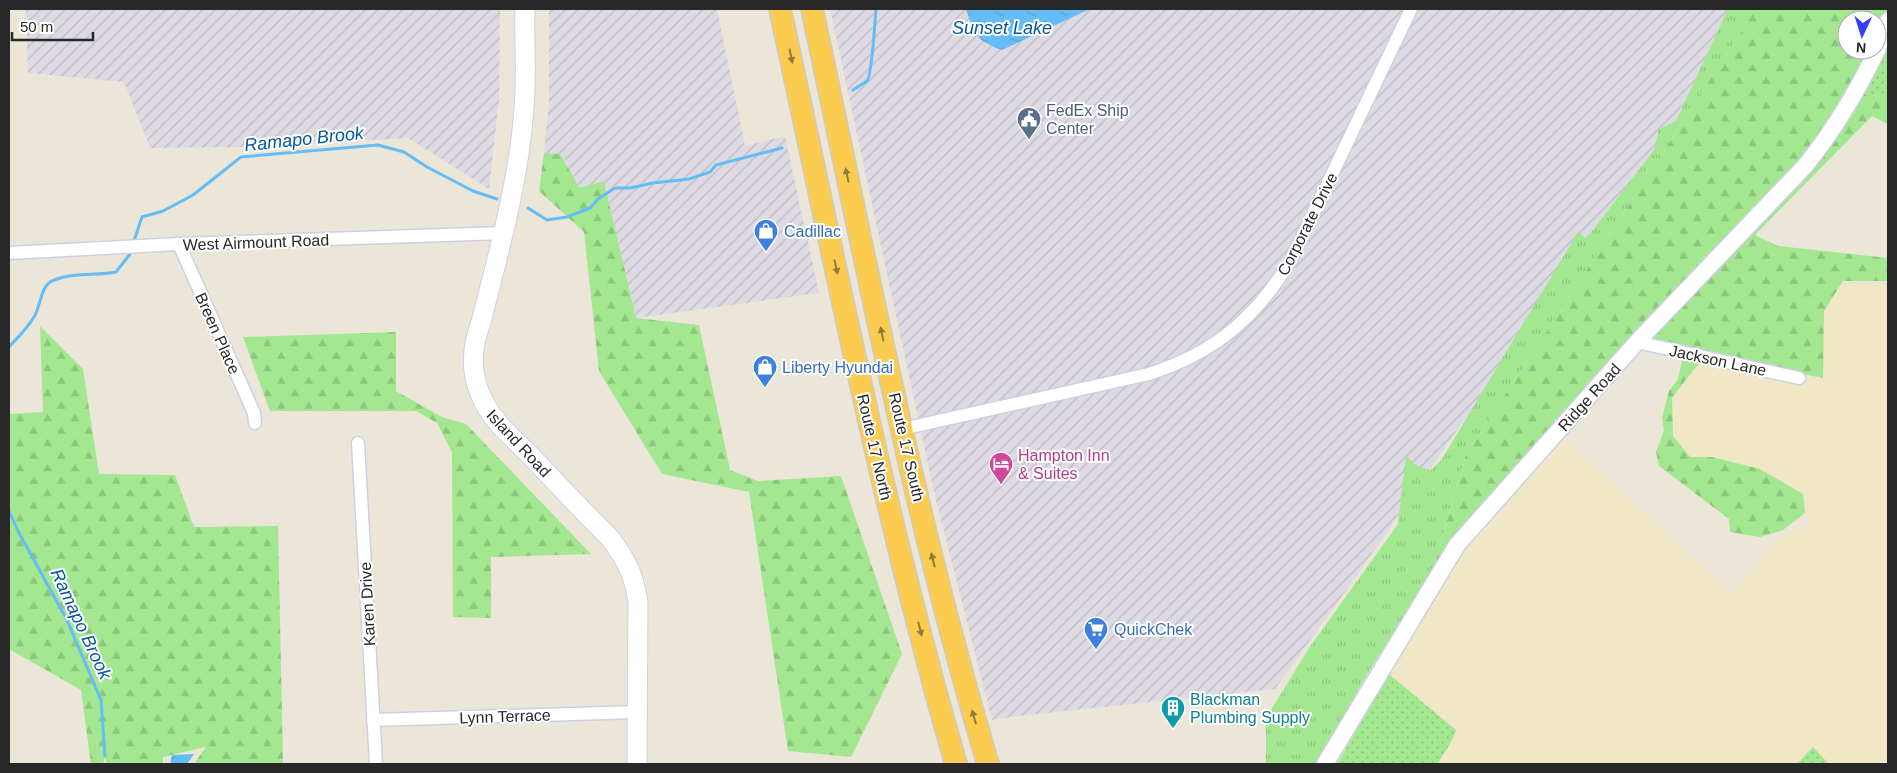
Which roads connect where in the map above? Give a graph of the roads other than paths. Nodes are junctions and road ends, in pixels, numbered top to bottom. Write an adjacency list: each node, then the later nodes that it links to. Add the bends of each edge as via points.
1 (525, 9): 6 (main road, Island Road, via 524,107)
2 (780, 9): 18 (highway, Route 17 North, one-way to 18, via 869,423)
3 (812, 9): 12 (highway, Route 17 South, one-way to 3)
4 (1411, 9): 12 (street, Corporate Drive, via 1291,260 1277,284 1242,323 1202,351 1136,378)
5 (1872, 60): 9 (street, Ridge Road, via 1846,111 1805,166)
6 (503, 233): 7 (street, West Airmount Road); 14 (main road, Island Road, via 473,351 476,381 486,408 496,421 610,538 626,559 638,601)
7 (179, 244): 8 (street, West Airmount Road); 11 (street, Breen Place, via 254,413)
8 (9, 252)
9 (1637, 342): 10 (street, Jackson Lane); 20 (street, Ridge Road, via 1457,545)
10 (1800, 378)
11 (255, 423)
12 (902, 429): 19 (highway, Route 17 South, one-way to 12)
13 (358, 444): 15 (street, Karen Drive)
14 (638, 712): 15 (street, Lynn Terrace); 17 (main road, Island Road)
15 (373, 720): 16 (street, Karen Drive)
16 (376, 764)
17 (637, 764)
18 (956, 764)
19 (988, 764)
20 (1325, 764)

